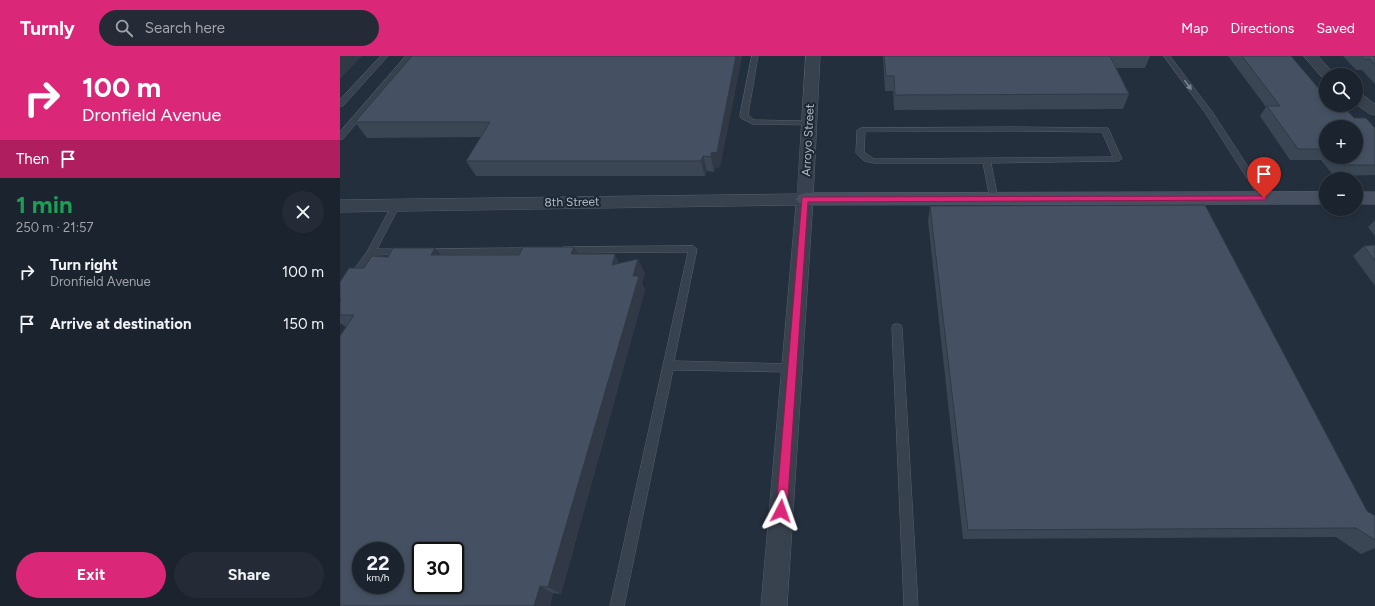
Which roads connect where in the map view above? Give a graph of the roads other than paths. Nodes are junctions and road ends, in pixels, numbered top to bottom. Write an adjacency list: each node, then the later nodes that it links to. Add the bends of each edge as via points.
1 (385, 56): 9 (lane)
2 (410, 56): 12 (lane)
3 (755, 56): 11 (lane, via 744,116 752,122)
4 (813, 56): 11 (street, Arroyo Street)
5 (1167, 56): 14 (lane, one-way to 14, via 1209,113)
6 (1311, 56): 7 (street)
7 (1322, 68)
8 (1363, 102): 10 (street)
9 (340, 104)
10 (1375, 111)
11 (809, 123): 18 (street, Arroyo Street)
12 (340, 137)
13 (986, 159): 13 (lane, via 874,161 860,153 861,130 1104,130 1118,159); 19 (lane)
14 (1264, 198): 15 (street); 19 (street)
15 (1319, 198)
16 (1363, 198): 17 (street)
17 (1375, 198)
18 (804, 199): 19 (street); 20 (street, 8th Street); 26 (street, Arroyo Street)
19 (994, 199)
20 (396, 205): 21 (street, 8th Street); 22 (lane)
21 (340, 206)
22 (371, 252): 23 (lane); 25 (lane, via 693,249)
23 (340, 296)
24 (897, 328): 29 (lane)
25 (668, 365): 26 (lane); 27 (lane)
26 (792, 368): 28 (street, Arroyo Street)
27 (617, 606)
28 (774, 606)
29 (911, 606)

